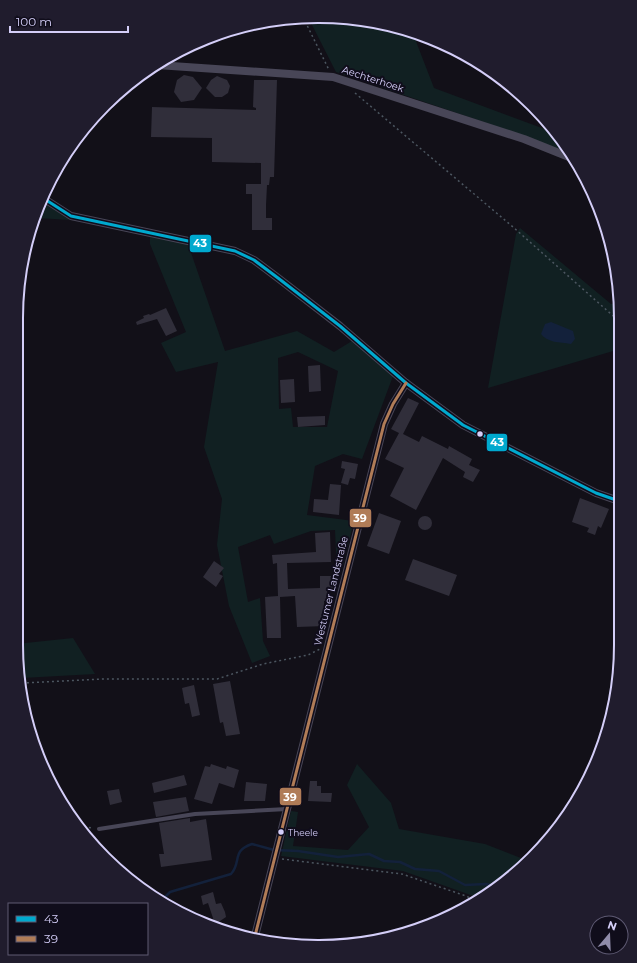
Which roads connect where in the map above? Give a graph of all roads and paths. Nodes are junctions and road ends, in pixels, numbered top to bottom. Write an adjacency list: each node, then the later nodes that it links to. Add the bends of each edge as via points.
1 (306, 24): 3 (path)
2 (166, 66): 3 (street, Aechterhoek)
3 (333, 77): 5 (street, Aechterhoek, via 524,139)
4 (351, 90): 7 (path)
5 (565, 155)
6 (47, 201): 8 (street, via 71,216 235,251 254,260 340,326)
7 (614, 317)
8 (406, 383): 9 (street, via 463,425 596,493); 10 (street, Westumer Landstraße, via 384,424)
9 (614, 499)
10 (328, 644): 11 (path, via 308,655 263,664 218,679 102,679); 12 (street, Westumer Landstraße)
11 (26, 683)
12 (288, 809): 14 (lane, via 195,814); 15 (street, Westumer Landstraße)
13 (86, 827): 14 (path)
14 (99, 829)
15 (277, 853): 16 (path, via 402,874); 17 (street, Westumer Landstraße)
16 (470, 898)
17 (256, 933)

